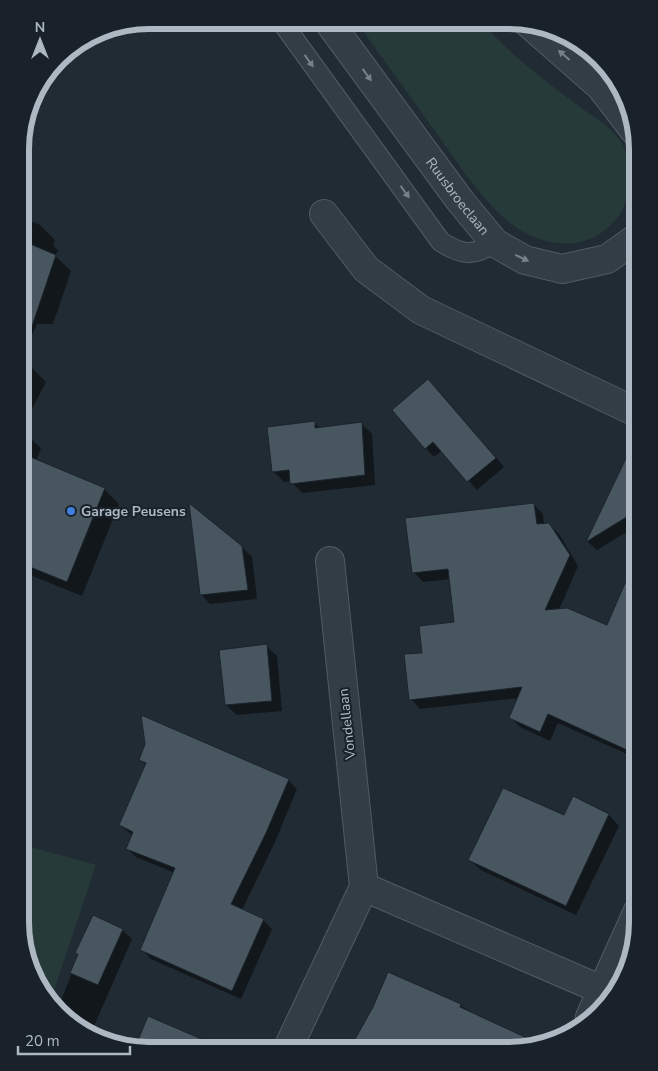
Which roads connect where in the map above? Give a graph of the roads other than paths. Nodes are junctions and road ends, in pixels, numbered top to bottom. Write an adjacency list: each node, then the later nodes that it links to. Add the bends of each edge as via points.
1 (286, 29): 7 (lane, one-way to 7, via 441,242 457,251 474,254)
2 (334, 29): 7 (street, Ruusbroeclaan, one-way to 7, via 461,202)
3 (544, 34): 4 (street, one-way to 3)
4 (613, 91): 5 (street)
5 (621, 106)
6 (324, 214): 9 (street, via 366,269 421,310)
7 (495, 243): 8 (street, Ruusbroeclaan, one-way to 8, via 525,260 562,269 606,259)
8 (629, 243)
9 (629, 408)
10 (330, 561): 11 (street, Vondellaan)
11 (364, 888): 13 (street); 15 (street)
12 (629, 931): 13 (street)
13 (602, 990): 14 (street)
14 (596, 1004)
15 (291, 1042)

